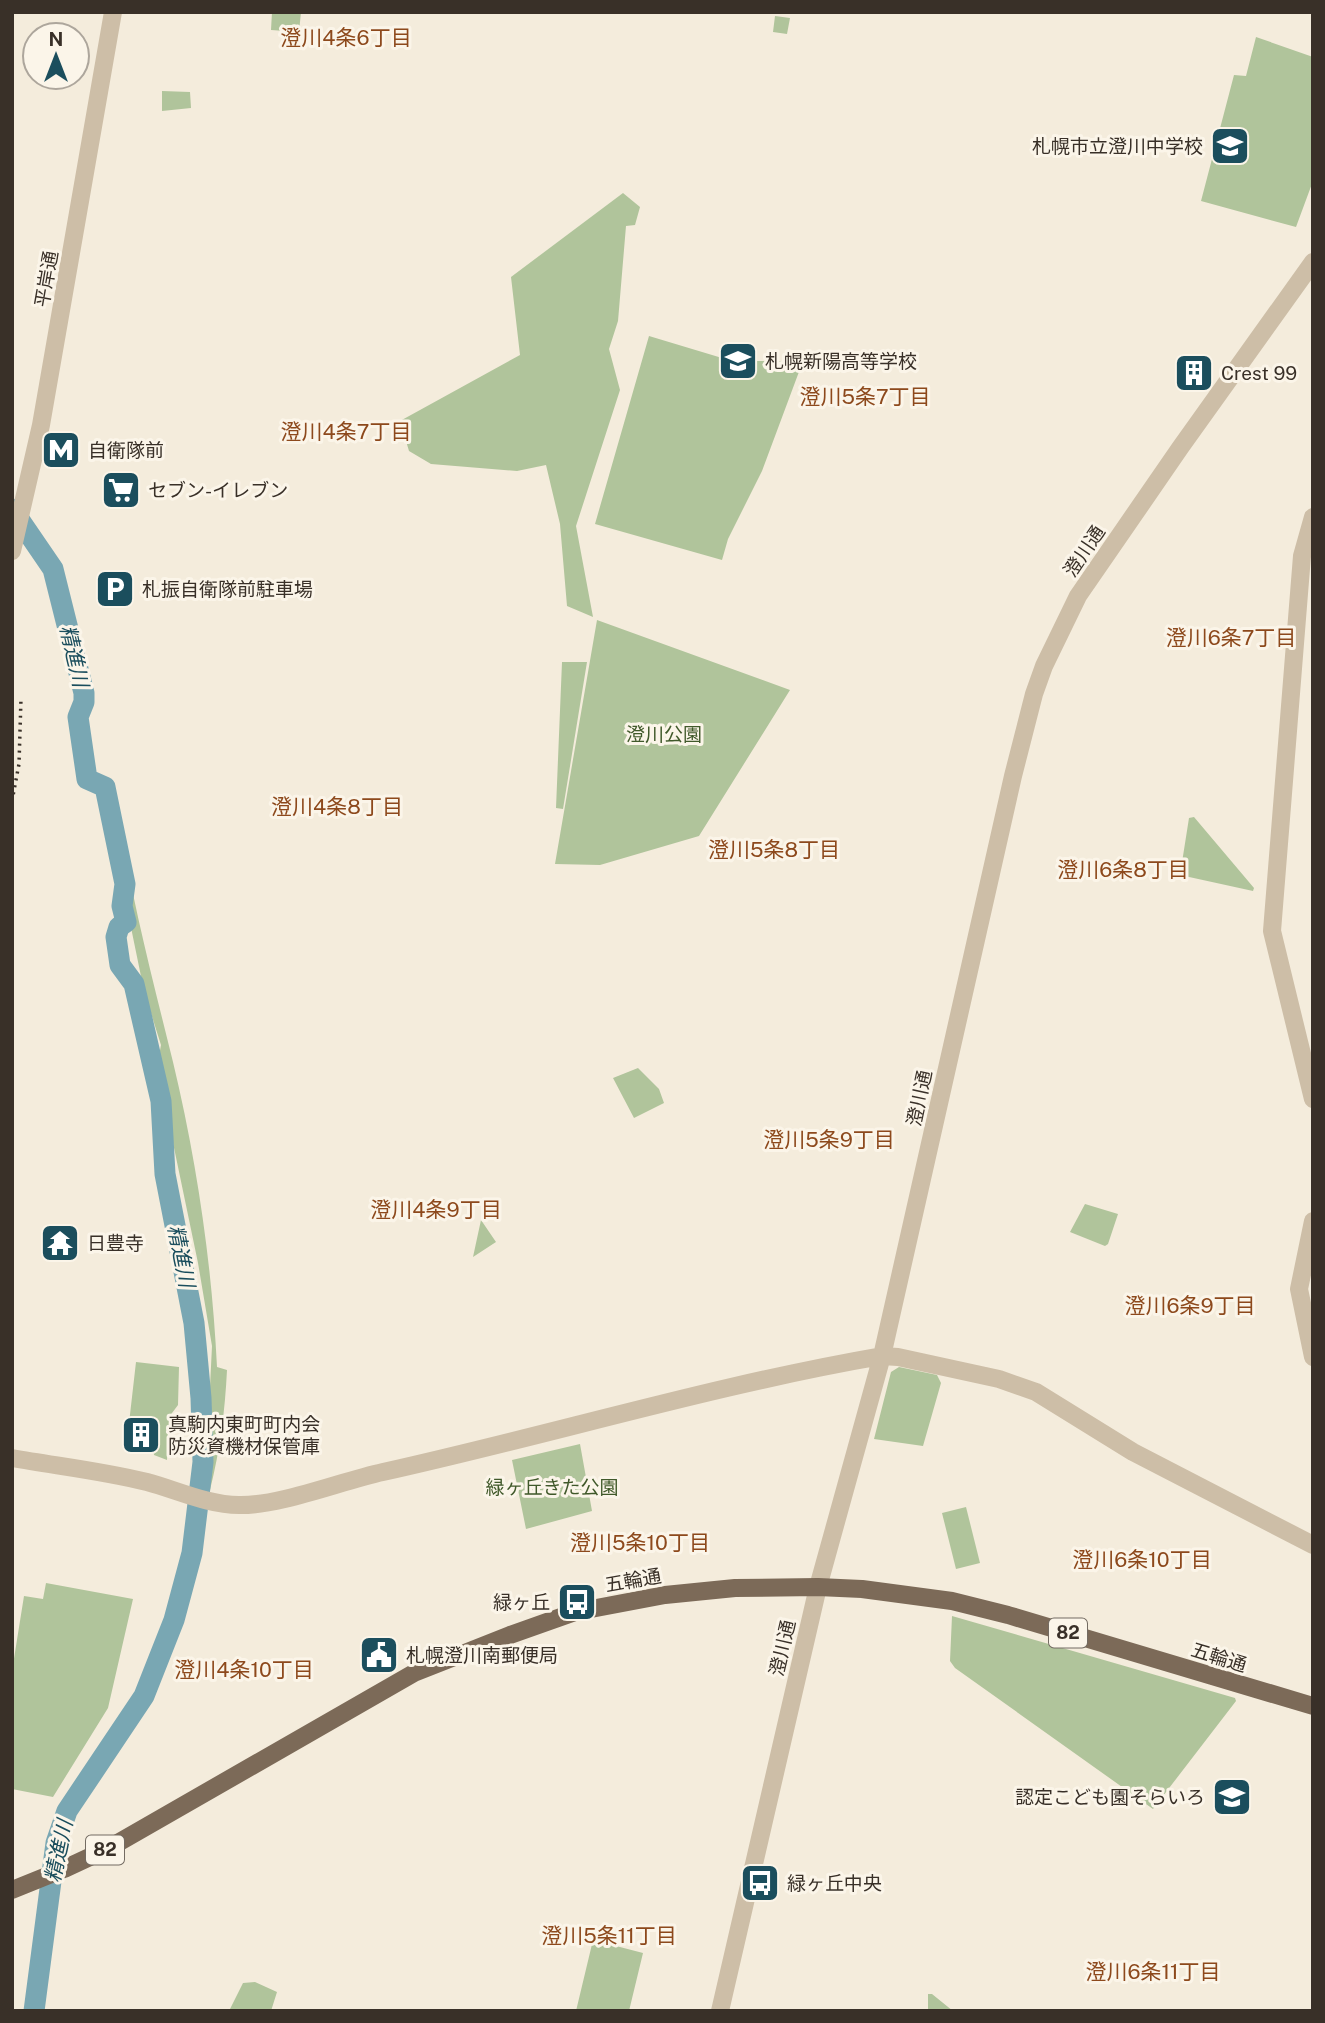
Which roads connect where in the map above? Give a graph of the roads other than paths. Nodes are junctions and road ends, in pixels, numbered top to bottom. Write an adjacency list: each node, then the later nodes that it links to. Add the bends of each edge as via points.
1 (113, 12): 4 (street, 平岸通, via 45,402)
2 (1313, 262): 8 (street, 澄川通, via 1079,596 1034,694)
3 (1313, 517): 5 (street)
4 (13, 546)
5 (1307, 560): 6 (street, via 1272,932)
6 (1313, 1099)
7 (1313, 1221): 9 (street, via 1299,1289)
8 (882, 1356): 10 (street, via 783,1374 240,1506 123,1477); 11 (street, via 966,1371 1036,1392 1133,1452); 12 (street, 澄川通)
9 (1313, 1357)
10 (12, 1458)
11 (1313, 1545)
12 (818, 1587): 13 (main road, 五輪通 / 82, via 952,1601); 14 (main road, 五輪通 / 82, via 665,1595 575,1612 510,1634 414,1673 109,1848); 15 (street, 澄川通)
13 (1313, 1706)
14 (12, 1889)
15 (720, 2011)

